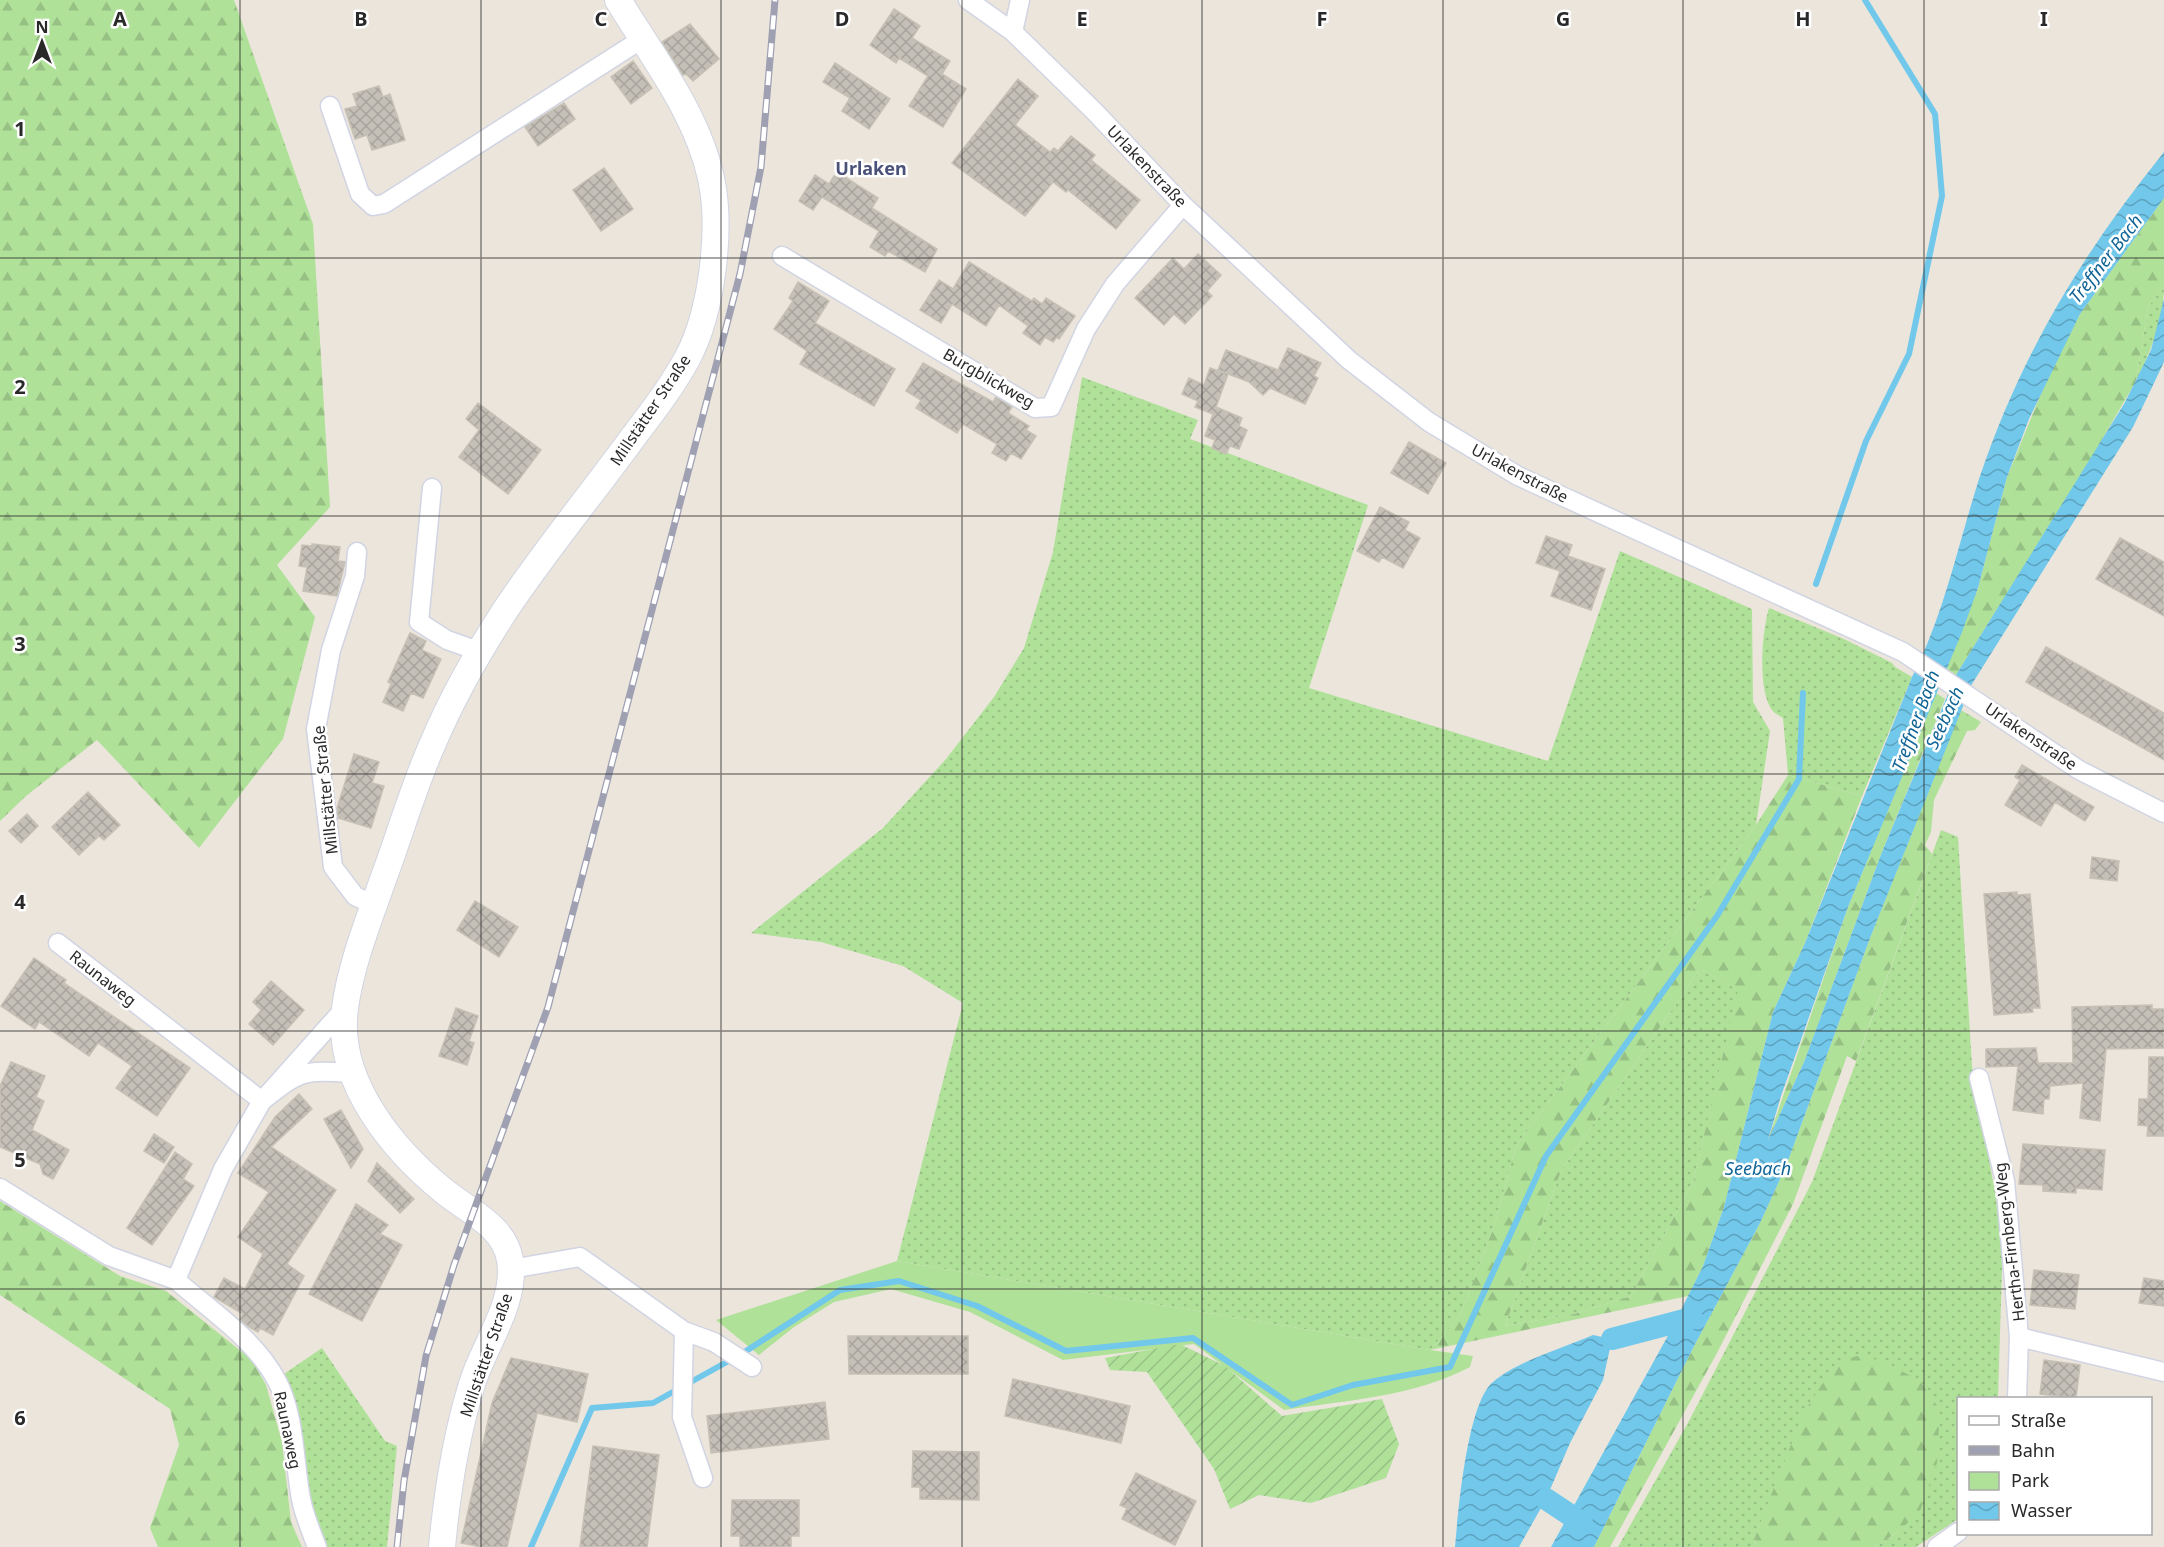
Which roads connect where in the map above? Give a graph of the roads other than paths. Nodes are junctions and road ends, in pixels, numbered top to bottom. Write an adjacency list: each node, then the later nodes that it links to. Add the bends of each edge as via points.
1 (618, 0): 5 (street, Millstätter Straße)
2 (968, 0): 4 (street, Urlakenstraße)
3 (1020, 0): 4 (street)
4 (1013, 32): 7 (street, Urlakenstraße)
5 (642, 39): 6 (street, via 384,204 373,206 360,194); 11 (street, Millstätter Straße, via 675,90 699,140 712,180 712,284 703,321 688,357 662,399 504,612)
6 (330, 106)
7 (1183, 205): 8 (street, Burgblickweg, via 1115,284 1086,329 1051,407 1035,408); 12 (street, Urlakenstraße, via 1349,360 1429,422 1518,476 1902,652 2079,770)
8 (782, 256)
9 (432, 488): 11 (street, via 419,622 447,640)
10 (357, 552): 13 (street, Millstätter Straße, via 355,576 331,650 316,729 333,867 355,896)
11 (481, 652): 13 (street, Millstätter Straße, via 431,747)
12 (2164, 813)
13 (374, 905): 15 (street, Millstätter Straße)
14 (58, 943): 18 (street, Raunaweg)
15 (345, 1009): 16 (street, Millstätter Straße, via 345,1038); 18 (street)
16 (352, 1073): 18 (street, via 311,1070 288,1080); 20 (street, Millstätter Straße, via 382,1127 399,1148 425,1176 491,1225 510,1254)
17 (1979, 1078): 23 (street, Hertha-Firnberg-Weg, via 2005,1181)
18 (262, 1101): 21 (street, via 223,1169)
19 (0, 1188): 21 (street, Raunaweg, via 109,1256)
20 (511, 1269): 22 (street, Millstätter Straße, via 580,1257); 30 (street, Millstätter Straße, via 502,1313 473,1382 459,1437)
21 (176, 1280): 29 (street, Raunaweg, via 258,1353 278,1382 288,1416 301,1502)
22 (684, 1331): 24 (street, Millstätter Straße, via 714,1342); 27 (street, via 682,1418)
23 (2019, 1337): 25 (street, Hertha-Firnberg-Weg); 26 (street, Hertha-Firnberg-Weg)
24 (752, 1367)
25 (2164, 1372)
26 (2017, 1397)
27 (703, 1478)
28 (1957, 1533): 31 (street)
29 (317, 1547)
30 (442, 1547)
31 (1937, 1547)

